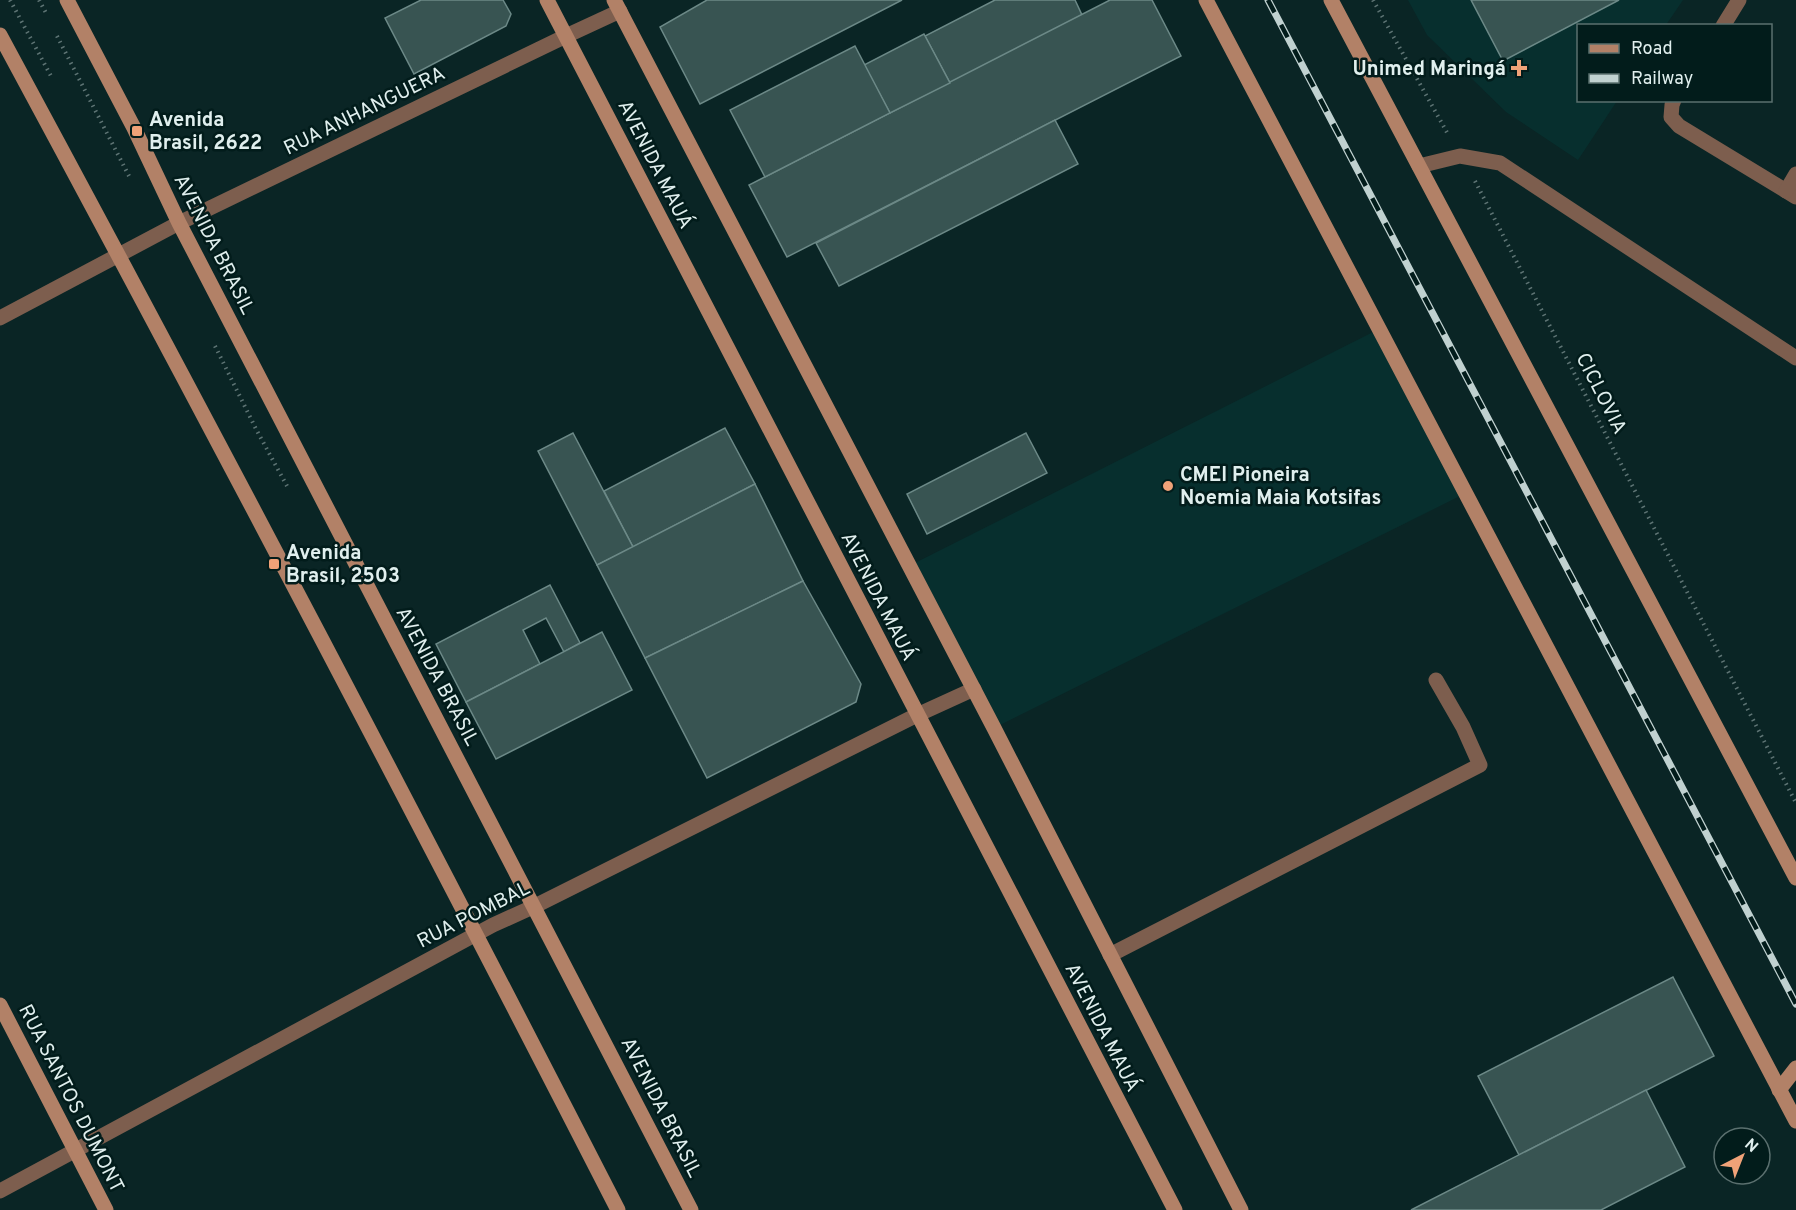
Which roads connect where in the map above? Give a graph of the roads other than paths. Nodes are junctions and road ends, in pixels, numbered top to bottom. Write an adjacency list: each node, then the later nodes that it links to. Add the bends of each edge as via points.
1 (67, 0): 14 (main road, AVENIDA BRASIL)
2 (547, 0): 9 (main road, AVENIDA MAUÁ)
3 (1206, 0): 27 (main road)
4 (1331, 0): 11 (main road)
5 (1739, 0): 7 (street)
6 (617, 6): 9 (street, RUA ANHANGUERA); 19 (main road, AVENIDA MAUÁ)
7 (1724, 24)
8 (0, 35): 15 (main road)
9 (566, 36): 14 (street, RUA ANHANGUERA); 20 (main road, AVENIDA MAUÁ)
10 (1673, 102): 13 (street, via 1671,117 1679,126)
11 (1419, 166): 17 (street, via 1460,156 1500,163); 21 (main road)
12 (1796, 174): 13 (street)
13 (1791, 194)
14 (179, 223): 15 (street, RUA ANHANGUERA); 22 (main road, AVENIDA BRASIL)
15 (118, 254): 16 (street, RUA ANHANGUERA); 23 (main road)
16 (0, 318)
17 (1796, 358)
18 (1436, 680): 24 (street, via 1480,765)
19 (974, 690): 20 (street, RUA POMBAL); 24 (main road, AVENIDA MAUÁ)
20 (917, 715): 22 (street, RUA POMBAL); 34 (main road, AVENIDA MAUÁ)
21 (1796, 878)
22 (535, 906): 23 (street, RUA POMBAL); 33 (main road, AVENIDA BRASIL)
23 (477, 935): 29 (street, RUA POMBAL); 32 (main road)
24 (1110, 955): 35 (main road, AVENIDA MAUÁ)
25 (0, 1005): 29 (main road, RUA SANTOS DUMONT)
26 (1795, 1068): 27 (main road)
27 (1779, 1090): 28 (main road)
28 (1796, 1121)
29 (75, 1150): 30 (street, RUA POMBAL); 31 (main road, RUA SANTOS DUMONT)
30 (0, 1191)
31 (106, 1210)
32 (618, 1210)
33 (691, 1210)
34 (1174, 1210)
35 (1241, 1210)

